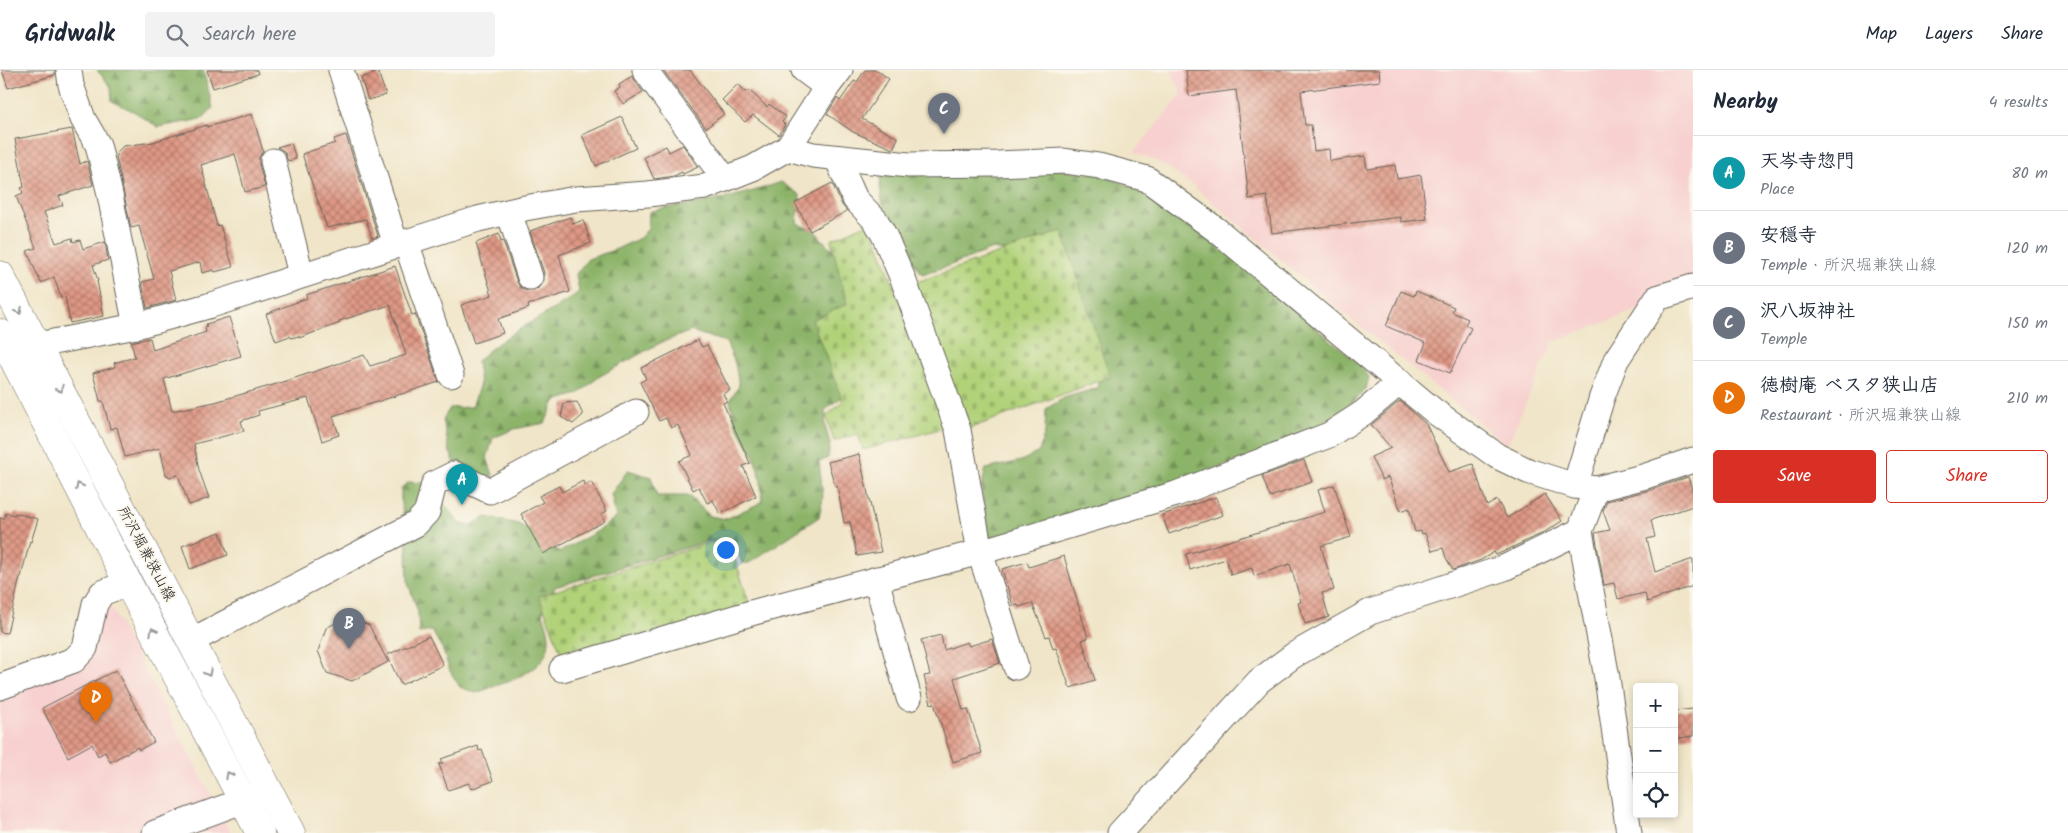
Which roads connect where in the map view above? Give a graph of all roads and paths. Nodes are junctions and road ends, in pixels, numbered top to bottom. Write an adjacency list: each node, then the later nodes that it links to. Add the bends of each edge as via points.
1 (69, 70): 16 (street, via 84,119 98,145)
2 (341, 70): 11 (street)
3 (645, 70): 9 (street)
4 (804, 70): 5 (street)
5 (834, 78): 6 (street)
6 (788, 148): 7 (street); 9 (street)
7 (837, 158): 20 (street, via 909,165 1064,161 1099,166 1147,179 1218,231); 25 (street, via 855,199 876,221 884,235 903,278 958,430)
8 (273, 161): 13 (street)
9 (726, 179): 10 (street, via 705,187 576,199)
10 (509, 212): 11 (street); 14 (street)
11 (401, 244): 13 (street); 19 (street)
12 (0, 275): 18 (main road, 所沢堀兼狭山線, one-way to 18)
13 (301, 275): 16 (street)
14 (530, 277)
15 (1693, 287): 23 (street, via 1658,298 1616,360 1602,397)
16 (136, 326): 18 (street)
17 (3, 345): 18 (street); 27 (main road, 所沢堀兼狭山線, one-way to 17)
18 (38, 346): 28 (main road, 所沢堀兼狭山線, one-way to 28)
19 (451, 375)
20 (1400, 382): 23 (street, via 1497,456 1528,471); 25 (street, via 1363,413 1329,435 1176,494)
21 (636, 412): 28 (street, via 490,491 454,474 434,484 427,512 416,524)
22 (1693, 460): 23 (street, via 1646,476)
23 (1586, 487): 24 (street)
24 (1580, 531): 38 (street, via 1504,568 1370,612 1294,655 1260,680); 39 (street, via 1607,678)
25 (980, 552): 26 (street); 29 (street)
26 (876, 579): 30 (street); 32 (street)
27 (128, 583): 31 (street, via 102,593 85,648 74,660); 34 (main road, 所沢堀兼狭山線, one-way to 27)
28 (192, 641): 33 (main road, 所沢堀兼狭山線, one-way to 33)
29 (1016, 667)
30 (562, 669)
31 (0, 686)
32 (909, 698)
33 (268, 791): 34 (street); 37 (main road, 所沢堀兼狭山線)
34 (243, 800): 35 (street); 36 (main road, 所沢堀兼狭山線)
35 (155, 833)
36 (260, 833)
37 (291, 833)
38 (1120, 833)
39 (1629, 833)

